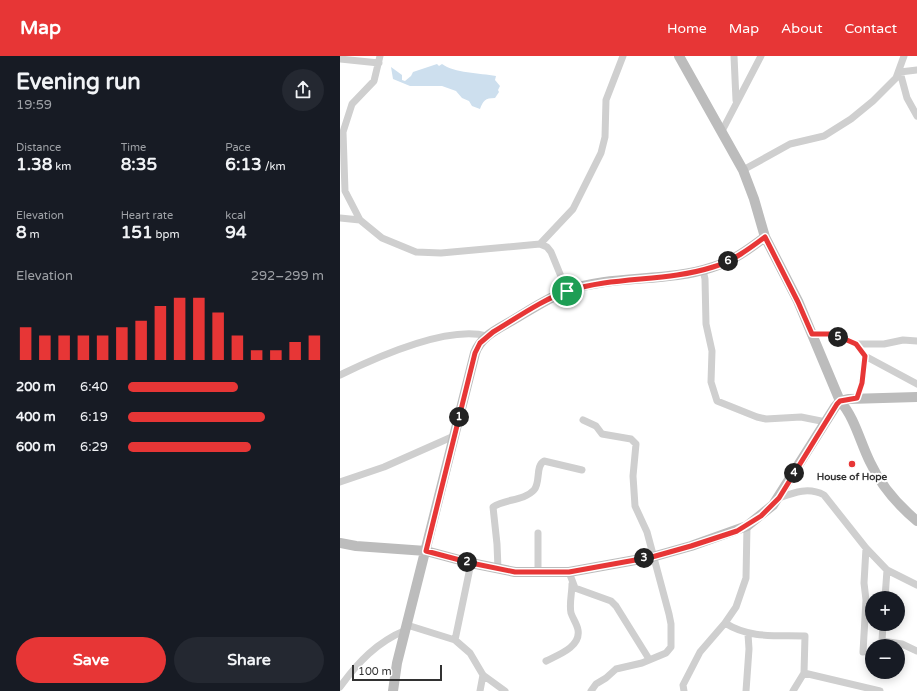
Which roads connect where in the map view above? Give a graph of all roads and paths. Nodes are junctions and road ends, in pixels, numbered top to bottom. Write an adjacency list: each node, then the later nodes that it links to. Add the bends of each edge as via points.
1 (375, 56): 8 (street)
2 (623, 56): 18 (street, via 606,100 605,137 601,153 573,209)
3 (679, 56): 13 (street)
4 (734, 56): 11 (street)
5 (761, 56): 11 (street)
6 (904, 56): 10 (street)
7 (340, 59): 8 (street)
8 (379, 60): 16 (street, via 377,75 371,86 349,109 343,132 345,192)
9 (917, 70): 10 (street)
10 (900, 72): 12 (street, via 907,98); 14 (street, via 873,101 824,136 790,144)
11 (736, 101): 13 (street)
12 (917, 116)
13 (722, 131): 14 (street)
14 (743, 170): 17 (street, via 762,221)
15 (340, 218): 16 (street)
16 (360, 220): 18 (street, via 382,238 416,252 441,253)
17 (765, 237): 19 (street, via 736,258); 21 (street)
18 (540, 244): 20 (street, via 551,252)
19 (702, 270): 20 (street); 32 (street, via 706,287 706,324 712,351 711,382 717,401 766,419 801,417)
20 (567, 291): 22 (street)
21 (812, 334): 24 (street, via 833,334); 30 (street)
22 (487, 336): 26 (street, via 470,333 432,339); 33 (street, via 475,353)
23 (917, 341): 24 (street)
24 (856, 344): 25 (street)
25 (865, 356): 27 (street); 29 (street, via 862,383)
26 (340, 375)
27 (917, 384)
28 (917, 397): 29 (street)
29 (857, 398): 30 (street)
30 (840, 401): 32 (street); 37 (street, via 849,414 870,463 886,489)
31 (583, 420): 43 (street, via 596,426 606,435 634,440 635,506 646,532)
32 (826, 422): 36 (street)
33 (454, 436): 35 (street, via 384,467); 42 (street)
34 (582, 470): 45 (street, via 544,461 540,465 537,484 533,491 493,507 498,544)
35 (340, 481)
36 (779, 498): 38 (street); 41 (street, via 800,491 817,492 824,496)
37 (917, 521)
38 (747, 526): 43 (street); 51 (street, via 746,578 736,607)
39 (538, 533): 47 (street)
40 (340, 542): 42 (street, via 356,546)
41 (866, 548): 46 (street); 57 (street)
42 (426, 551): 44 (street); 52 (street)
43 (652, 557): 48 (street); 58 (street, via 672,633 670,650)
44 (471, 563): 45 (street); 55 (street)
45 (498, 569): 47 (street)
46 (887, 570): 49 (street); 50 (street)
47 (538, 572): 48 (street)
48 (570, 577): 58 (street, via 575,588 616,606); 59 (street, via 571,611 578,630 578,638 565,651)
49 (917, 585)
50 (886, 591)
51 (725, 624): 54 (street); 67 (street, via 700,652 682,685)
52 (407, 628): 55 (street); 62 (street, via 371,651); 63 (street, via 397,663)
53 (883, 631): 56 (street, via 882,641 902,644)
54 (748, 634): 60 (street, via 805,636); 68 (street)
55 (455, 640): 61 (street, via 470,653)
56 (917, 651)
57 (863, 652)
58 (649, 659): 66 (street, via 616,669)
59 (546, 661)
60 (804, 673): 69 (street); 70 (street)
61 (483, 675): 64 (street); 65 (street)
62 (340, 688)
63 (393, 691)
64 (480, 691)
65 (505, 691)
66 (591, 691)
67 (684, 691)
68 (746, 691)
69 (793, 691)
70 (880, 691)

